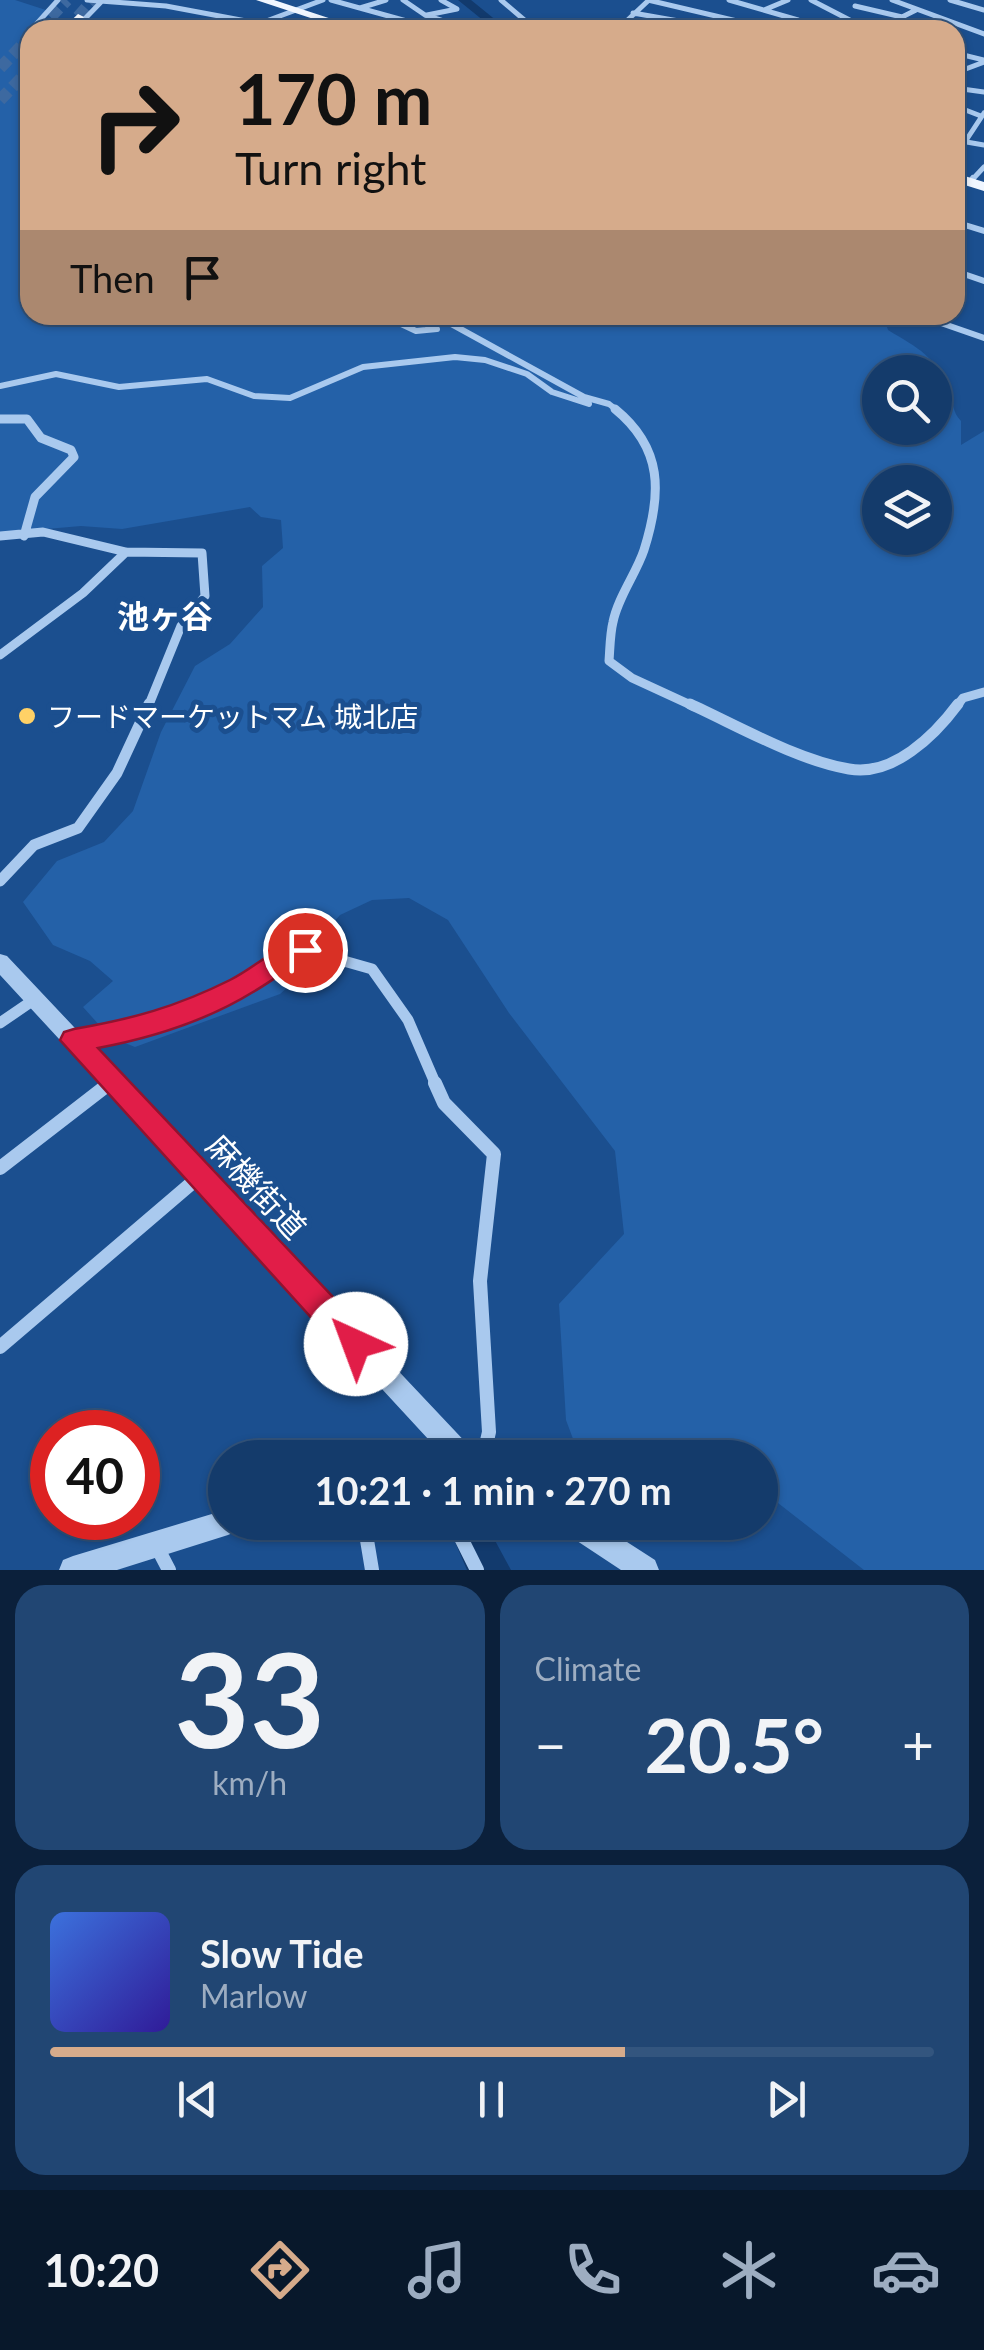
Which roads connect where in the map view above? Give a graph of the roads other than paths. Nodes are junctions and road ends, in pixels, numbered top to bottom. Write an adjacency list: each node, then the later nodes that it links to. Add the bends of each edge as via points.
1 (58, 0): 30 (street)
2 (87, 0): 19 (street)
3 (199, 0): 21 (street)
4 (249, 0): 26 (main road)
5 (262, 0): 26 (main road)
6 (323, 0): 26 (street)
7 (331, 0): 22 (street)
8 (386, 0): 22 (street)
9 (403, 0): 28 (street)
10 (441, 0): 28 (street, via 457,10)
11 (501, 0): 39 (street)
12 (649, 0): 27 (street); 42 (street)
13 (729, 0): 24 (street)
14 (788, 0): 24 (street)
15 (811, 0): 44 (street)
16 (892, 0): 25 (street)
17 (950, 0): 23 (street)
18 (972, 0): 23 (street)
19 (102, 1): 21 (street); 31 (street)
20 (854, 6): 25 (street, via 902,17)
21 (182, 8): 32 (street)
22 (360, 8): 36 (street)
23 (984, 8): 46 (street)
24 (764, 10): 43 (street)
25 (916, 10): 45 (street)
26 (292, 11): 33 (street); 34 (main road); 35 (main road)
27 (633, 13): 40 (street); 41 (street)
28 (425, 15): 29 (street)
29 (437, 18): 37 (street); 38 (street)
30 (41, 20)
31 (80, 20)
32 (251, 20)
33 (267, 20)
34 (317, 20)
35 (324, 20)
36 (403, 20)
37 (432, 20)
38 (443, 20)
39 (524, 20)
40 (627, 20)
41 (673, 20)
42 (730, 20)
43 (798, 20)
44 (844, 20)
45 (944, 20)
46 (965, 25)
47 (983, 115): 48 (street)
48 (965, 142): 49 (street)
49 (984, 145)
50 (984, 166): 51 (street)
51 (966, 183)
52 (405, 325): 53 (street, via 424,333 437,329)
53 (428, 325)
54 (455, 325): 58 (street)
55 (947, 325): 56 (street)
56 (984, 338)
57 (0, 386): 58 (street, via 56,374 120,386 207,379 254,396 290,398 363,367 455,356 486,360 572,400)
58 (614, 410): 64 (street, via 636,426 656,466 656,491 644,550 613,619 608,661 632,678 851,770 896,760 938,731 963,698)
59 (0, 419): 61 (street, via 27,419 42,438 74,457 29,506)
60 (0, 536): 61 (street)
61 (24, 536): 62 (street, via 67,534)
62 (126, 552): 63 (street); 65 (street, via 202,552 205,596 181,626 108,787 78,828 34,845)
63 (0, 656)
64 (984, 692)
65 (0, 881)
66 (0, 962): 67 (street, 麻機街道)
67 (35, 999): 68 (street); 69 (street, 麻機街道)
68 (0, 1023)
69 (74, 1040): 70 (street, 麻機街道); 75 (street, via 149,1027 241,986 292,952 328,954 372,969 408,1020 444,1103 494,1154 480,1281)
70 (112, 1081): 71 (street); 72 (street, 麻機街道)
71 (0, 1168)
72 (200, 1176): 73 (street); 74 (street, 麻機街道)
73 (0, 1347)
74 (445, 1440)
75 (487, 1440)
76 (208, 1533): 80 (street)
77 (367, 1540): 82 (street)
78 (462, 1540): 83 (street)
79 (598, 1540): 84 (street)
80 (163, 1559): 81 (street)
81 (74, 1570)
82 (372, 1570)
83 (477, 1570)
84 (644, 1570)

